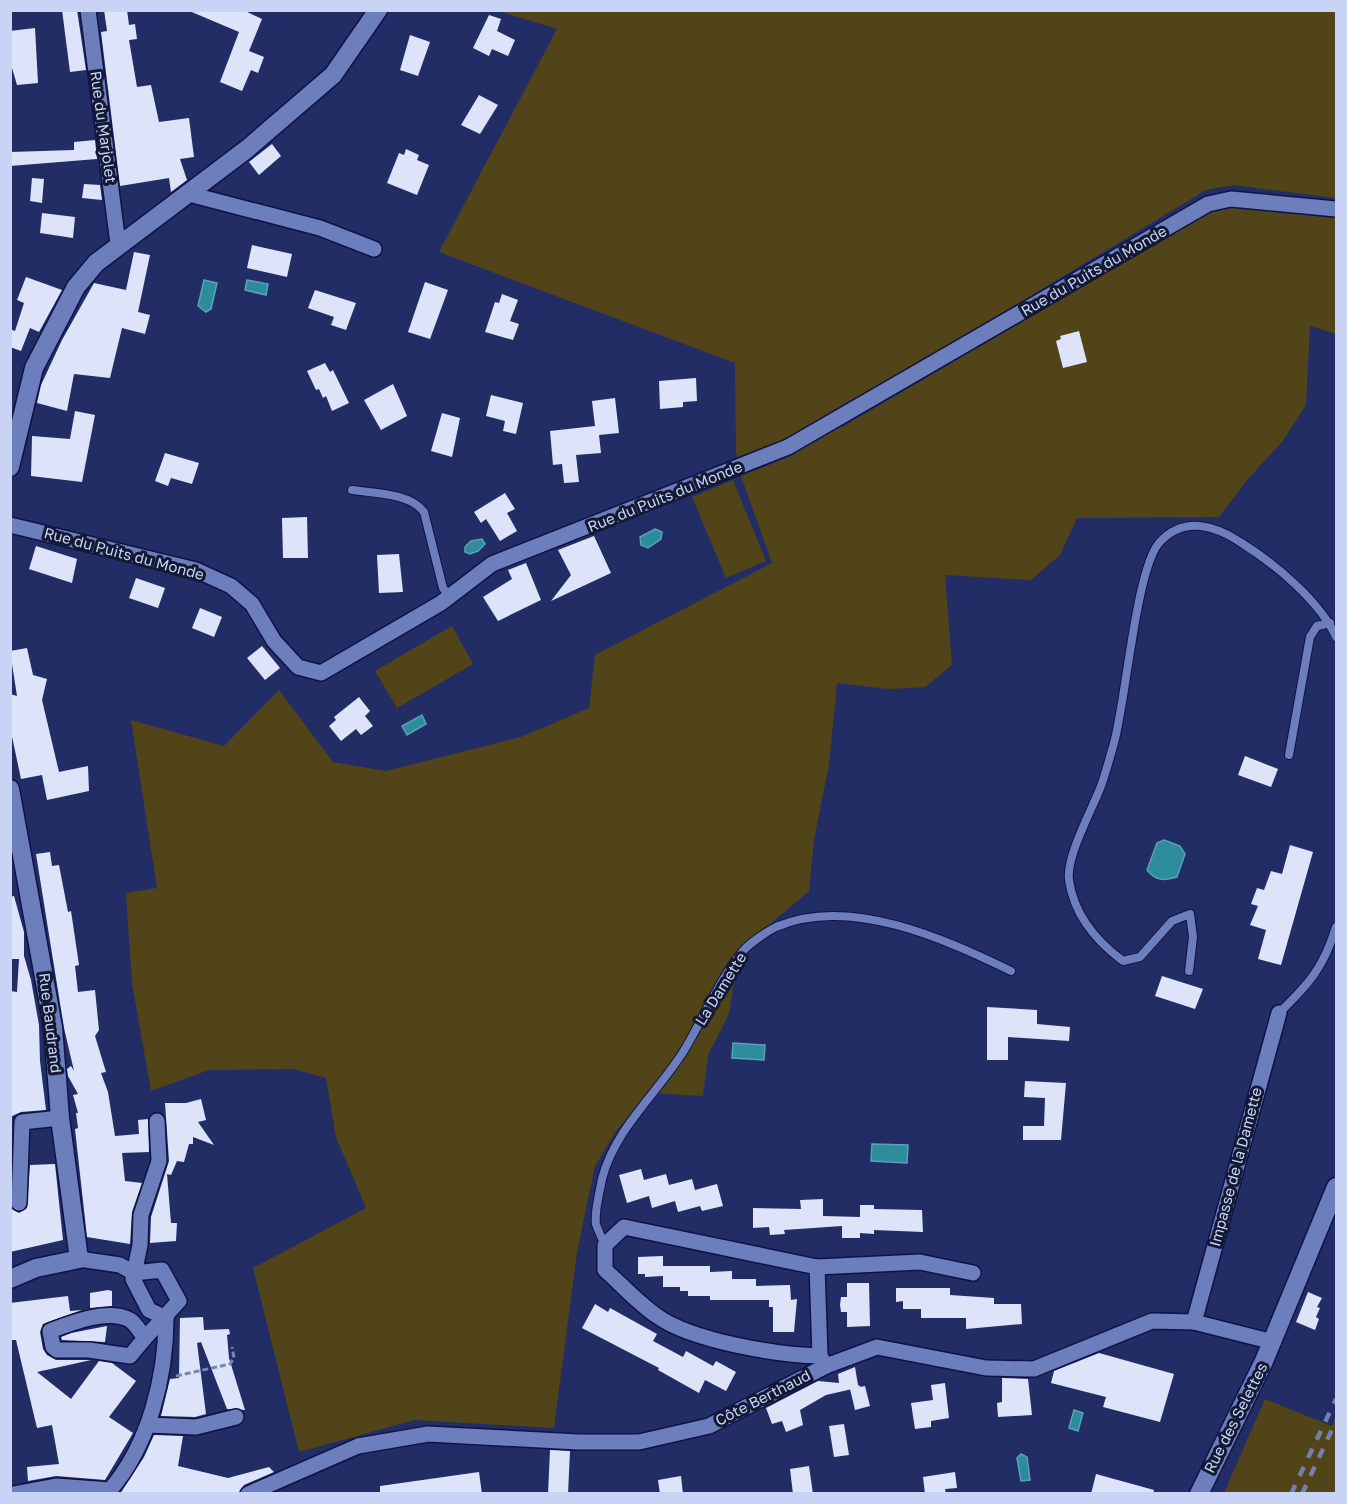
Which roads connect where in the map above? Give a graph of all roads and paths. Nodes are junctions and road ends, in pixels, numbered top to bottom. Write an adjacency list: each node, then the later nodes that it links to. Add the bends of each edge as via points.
1 (88, 10): 5 (street, Rue du Marjolet)
2 (378, 10): 3 (street, via 333,75)
3 (189, 194): 5 (street); 6 (street, via 320,228)
4 (1336, 209): 10 (street, Rue du Puits du Monde, via 1231,199 1208,204 788,447 492,564)
5 (118, 244): 7 (street, via 76,287 34,368)
6 (374, 249)
7 (10, 466)
8 (352, 490): 10 (lane, via 420,506 443,588)
9 (10, 525): 10 (street, Rue du Puits du Monde, via 196,570 231,586 252,604 274,641 298,667 321,673)
10 (449, 596)
11 (1330, 623): 12 (lane); 13 (lane, via 1317,626 1310,637); 17 (lane, via 1287,577 1223,531 1195,524 1173,531 1158,544 1138,608 1115,742 1078,839 1069,878 1076,908 1107,949 1123,961 1140,957 1172,921 1190,914 1193,937)
12 (1336, 637)
13 (1289, 755)
14 (10, 789): 19 (street, Rue Baudrand, via 53,1027)
15 (1336, 927): 18 (lane, via 1328,956 1313,980)
16 (1011, 971): 23 (lane, La Damette, via 947,940 893,923 836,917 804,919 775,927 745,949 729,970 680,1057 619,1138 603,1178 596,1223)
17 (1188, 971)
18 (1279, 1013): 30 (street, Impasse de la Damette)
19 (60, 1118): 22 (street, via 22,1122); 24 (street, Rue Baudrand)
20 (157, 1121): 26 (street, via 159,1161 141,1215)
21 (1336, 1187): 32 (street, Rue des Selettes)
22 (19, 1203)
23 (605, 1245): 25 (street, via 624,1227); 34 (street, La Damette, via 605,1270 658,1317 702,1337)
24 (79, 1259): 26 (street, via 120,1265); 28 (street, via 36,1268)
25 (818, 1267): 27 (street, via 920,1262); 34 (street)
26 (134, 1273): 29 (street, via 133,1279 149,1310); 29 (street, via 162,1270 179,1301)
27 (973, 1273)
28 (10, 1279)
29 (166, 1318): 31 (street); 35 (street, via 165,1352)
30 (1194, 1322): 32 (street, Côte Berthaud); 34 (street, Côte Berthaud, via 1152,1321 1034,1369 986,1368 878,1347)
31 (145, 1338): 31 (street, via 130,1320 111,1316 74,1322 50,1331 57,1350 130,1356)
32 (1273, 1342): 41 (street, Rue des Selettes)
33 (232, 1347): 35 (path, via 234,1358 230,1364)
34 (823, 1361): 40 (street, Côte Berthaud, via 709,1426 639,1442 428,1434 358,1446)
35 (159, 1377): 37 (street)
36 (236, 1417): 37 (street, via 196,1427)
37 (148, 1425): 38 (street)
38 (110, 1492): 39 (street, via 56,1486)
39 (13, 1494)
40 (248, 1494)
41 (1198, 1494)

